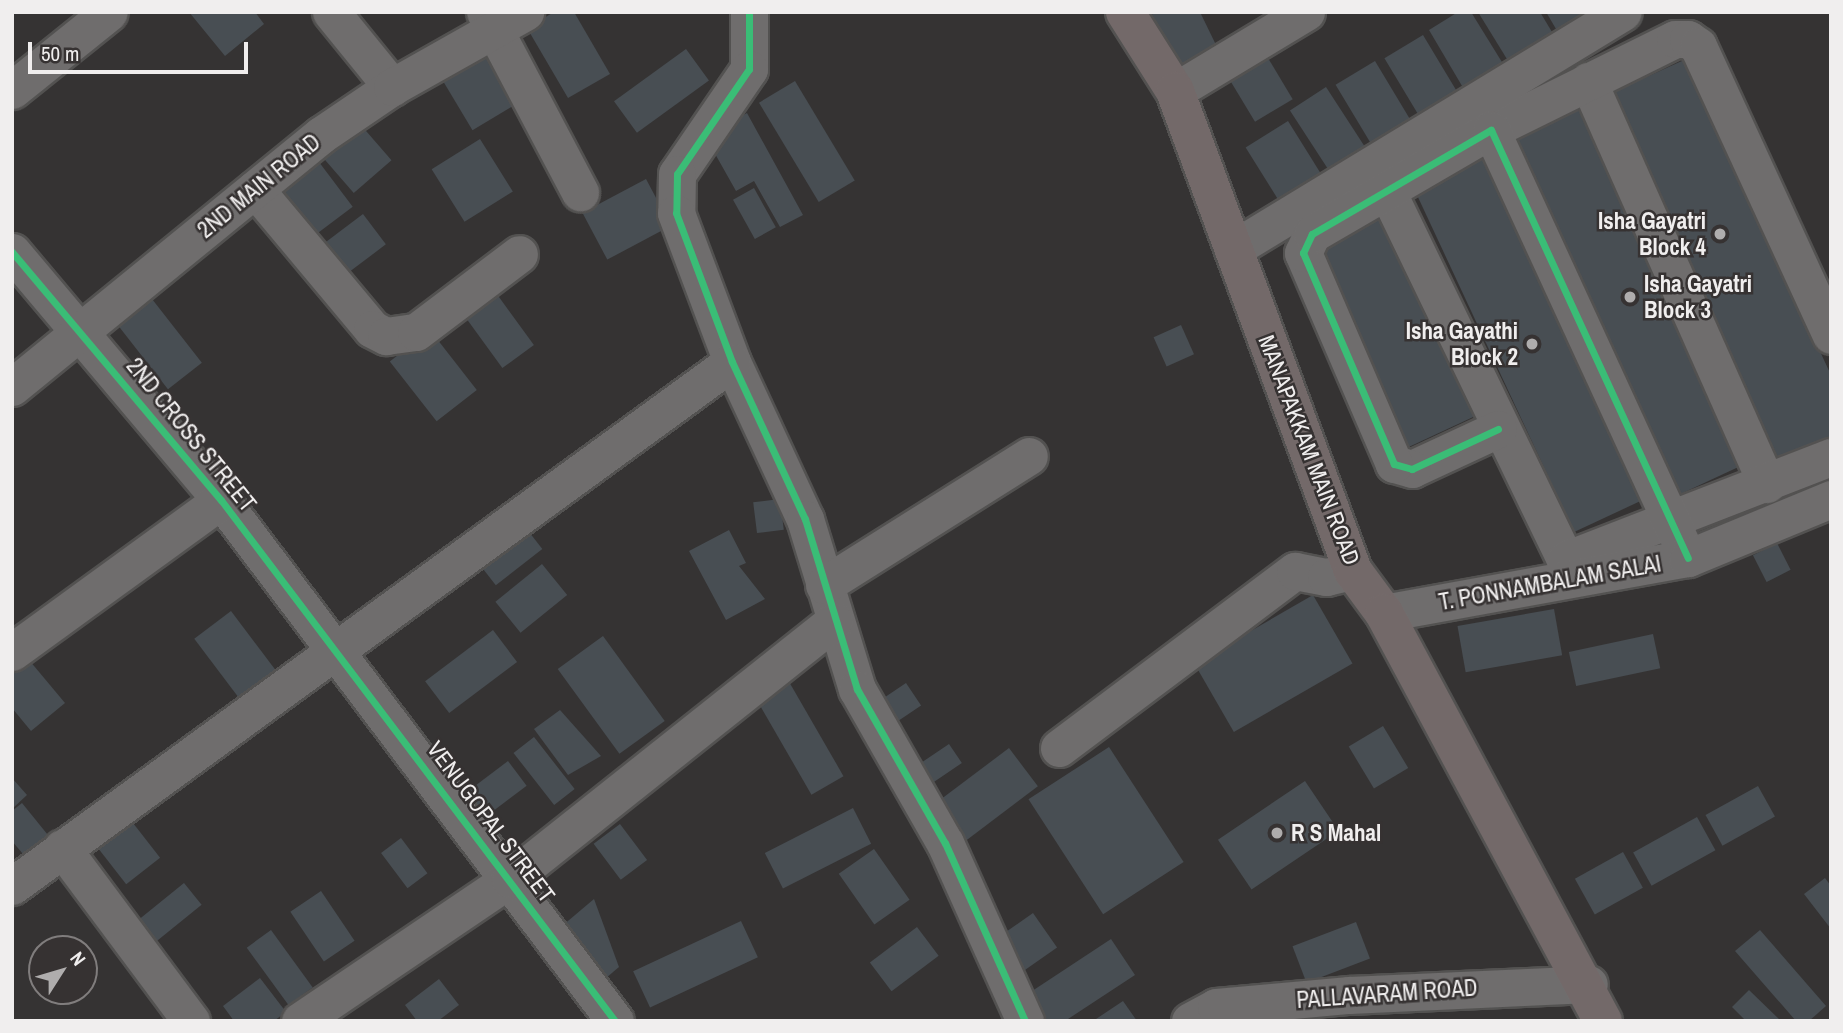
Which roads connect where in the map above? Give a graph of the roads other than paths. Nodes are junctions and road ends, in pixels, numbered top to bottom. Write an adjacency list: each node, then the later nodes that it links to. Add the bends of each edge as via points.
1 (109, 12): 10 (street)
2 (331, 12): 9 (street)
3 (749, 12): 21 (street, via 749,69 677,174 676,213)
4 (1125, 12): 11 (main road, MANAPAKKAM MAIN ROAD)
5 (1306, 12): 11 (street)
6 (1623, 12): 16 (street)
7 (501, 18): 9 (street, 2ND MAIN ROAD); 15 (street)
8 (1588, 81): 12 (street); 20 (street, via 1675,39 1698,47); 26 (street)
9 (392, 86): 13 (street, 2ND MAIN ROAD)
10 (12, 90)
11 (1175, 91): 16 (main road, MANAPAKKAM MAIN ROAD)
12 (1491, 130): 14 (street); 29 (street)
13 (255, 189): 18 (street, via 372,329 386,336 416,332); 19 (street, 2ND MAIN ROAD)
14 (1387, 191): 23 (street); 23 (street, via 1311,234 1303,253 1394,464 1412,469)
15 (580, 192)
16 (1233, 249): 31 (main road, MANAPAKKAM MAIN ROAD)
17 (12, 252): 19 (street, 2ND CROSS STREET)
18 (519, 254)
19 (82, 332): 22 (street, 2ND MAIN ROAD); 28 (street, 2ND CROSS STREET)
20 (1831, 335)
21 (732, 362): 32 (street, via 805,519); 35 (street)
22 (12, 387)
23 (1498, 429): 29 (street, via 1565,560)
24 (1029, 456): 32 (street)
25 (1831, 457): 26 (street)
26 (1767, 484): 29 (street)
27 (1831, 499): 30 (street, T. PONNAMBALAM SALAI)
28 (221, 500): 35 (street, 2ND CROSS STREET); 36 (street)
29 (1666, 516): 30 (street)
30 (1688, 558): 33 (street, T. PONNAMBALAM SALAI)
31 (1353, 571): 33 (main road, MANAPAKKAM MAIN ROAD); 37 (street, via 1326,576 1296,571)
32 (824, 585): 34 (street)
33 (1384, 613): 41 (main road, MANAPAKKAM MAIN ROAD)
34 (834, 621): 39 (street); 45 (street, via 857,689 945,843)
35 (333, 647): 38 (street); 39 (street, VENUGOPAL STREET)
36 (12, 652)
37 (1059, 748)
38 (62, 848): 40 (street); 42 (street)
39 (510, 879): 43 (street); 44 (street, VENUGOPAL STREET)
40 (12, 886)
41 (1589, 984): 46 (street, PALLAVARAM ROAD, via 1349,995 1216,1007); 47 (main road, MANAPAKKAM MAIN ROAD)
42 (191, 1021)
43 (300, 1021)
44 (615, 1021)
45 (1025, 1021)
46 (1190, 1021)
47 (1603, 1021)

